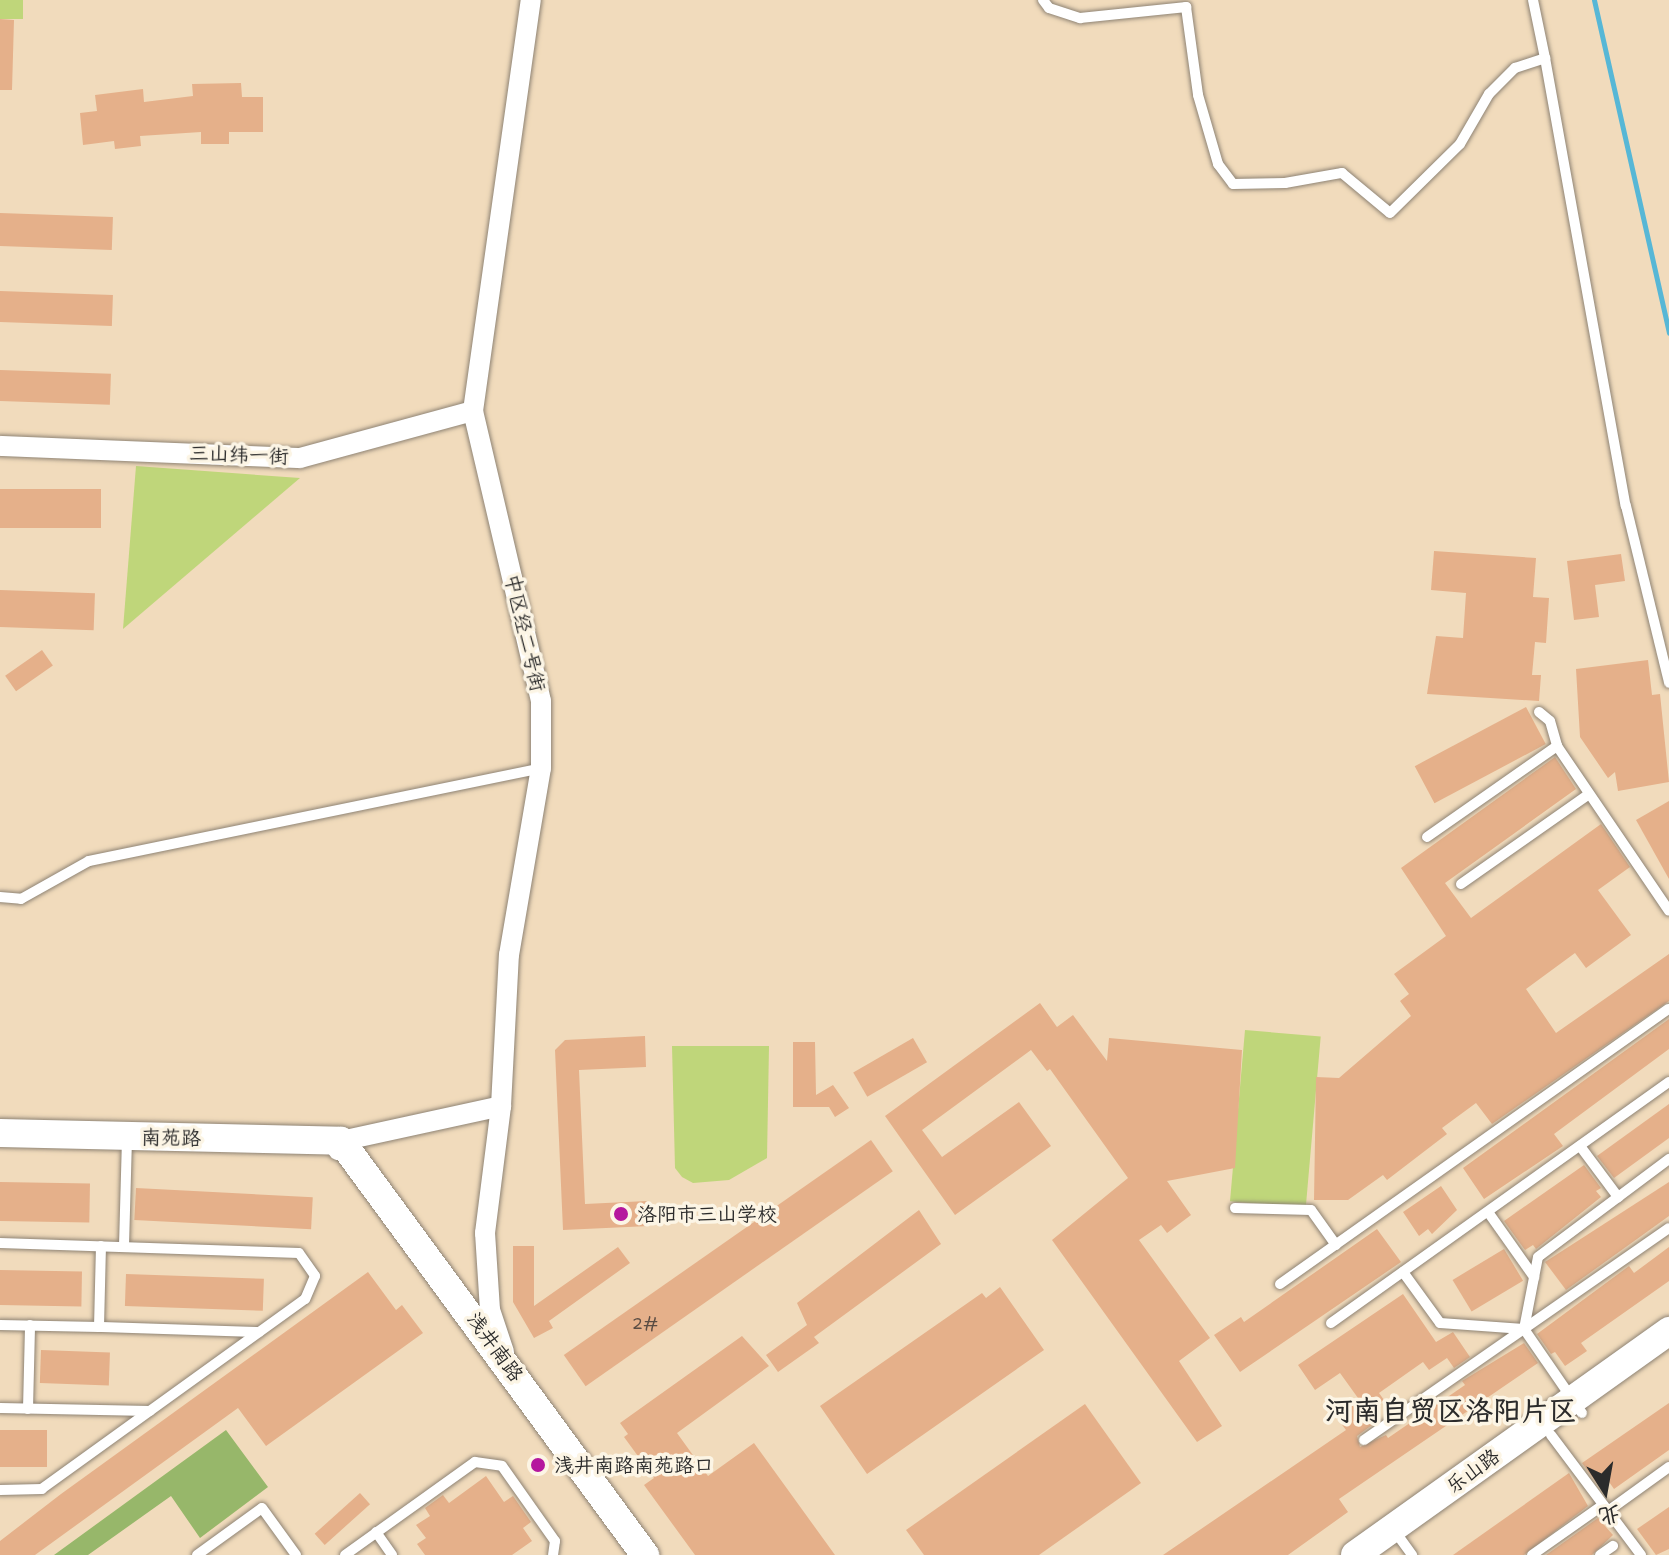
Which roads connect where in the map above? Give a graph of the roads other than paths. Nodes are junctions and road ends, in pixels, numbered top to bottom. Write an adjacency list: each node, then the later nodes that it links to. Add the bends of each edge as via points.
1 (531, 0): 5 (street, 中区经二号街)
2 (1043, 0): 4 (lane, via 1049,8 1080,18 1186,7 1198,95 1218,164 1233,184 1285,183 1342,173 1390,213 1460,144 1489,94 1506,77)
3 (1533, 0): 4 (lane)
4 (1545, 58): 7 (lane, via 1626,506)
5 (473, 411): 6 (street, 三山纬一街, via 300,458); 10 (street, 中区经二号街, via 541,701)
6 (0, 446)
7 (1669, 683)
8 (1539, 712): 9 (lane, via 1550,721)
9 (1557, 746): 11 (lane); 12 (lane)
10 (541, 768): 14 (lane, via 89,861 21,899); 18 (street, 中区经二号街, via 509,955)
11 (1589, 794): 13 (lane); 15 (lane)
12 (1427, 837)
13 (1461, 884)
14 (0, 897)
15 (1669, 911)
16 (1669, 1009): 30 (lane)
17 (1669, 1082): 21 (lane)
18 (500, 1111): 23 (street); 44 (street, 中区经二号街, via 485,1233 490,1310)
19 (0, 1133): 20 (street, 南苑路)
20 (127, 1144): 22 (street, 南苑路); 23 (street, 南苑路); 32 (lane)
21 (1580, 1146): 25 (lane); 27 (lane)
22 (0, 1147)
23 (342, 1149): 44 (street, 浅井南路); 62 (street, 浅井南路)
24 (1669, 1159): 25 (lane)
25 (1618, 1197): 34 (lane, via 1538,1257)
26 (1235, 1208): 30 (lane, via 1311,1210)
27 (1488, 1212): 33 (lane); 34 (lane)
28 (1669, 1228): 40 (lane)
29 (0, 1243): 31 (lane)
30 (1336, 1245): 35 (lane)
31 (101, 1246): 32 (lane); 39 (lane)
32 (124, 1246): 42 (lane, via 299,1253 315,1276 305,1299)
33 (1403, 1272): 36 (lane); 40 (lane, via 1440,1323)
34 (1534, 1277): 40 (lane)
35 (1280, 1284)
36 (1331, 1323)
37 (0, 1325): 38 (lane)
38 (30, 1325): 39 (lane); 47 (lane)
39 (99, 1327): 42 (lane)
40 (1524, 1329): 45 (lane); 50 (lane)
41 (1669, 1331): 45 (street, 乐山路)
42 (259, 1332): 48 (lane)
43 (1669, 1353): 45 (street, 乐山路)
44 (508, 1363): 63 (street, 浅井南路)
45 (1577, 1406): 49 (street, 乐山路); 55 (street, 乐山路)
46 (0, 1408): 47 (lane)
47 (28, 1409): 48 (lane)
48 (150, 1411): 52 (lane, via 42,1489)
49 (1551, 1435): 53 (lane); 55 (street, 乐山路)
50 (1364, 1440)
51 (1669, 1467): 53 (lane)
52 (0, 1490)
53 (1606, 1508): 65 (lane); 67 (lane)
54 (376, 1532): 59 (lane); 60 (lane); 61 (lane, via 475,1462 502,1466 555,1541)
55 (1398, 1545): 64 (street, 乐山路)
56 (1613, 1546): 66 (lane)
57 (197, 1555): 58 (lane, via 262,1508)
58 (296, 1555)
59 (345, 1555)
60 (392, 1555)
61 (553, 1555)
62 (624, 1555)
63 (645, 1555)
64 (1355, 1555)
65 (1532, 1555)
66 (1600, 1555)
67 (1641, 1555)

